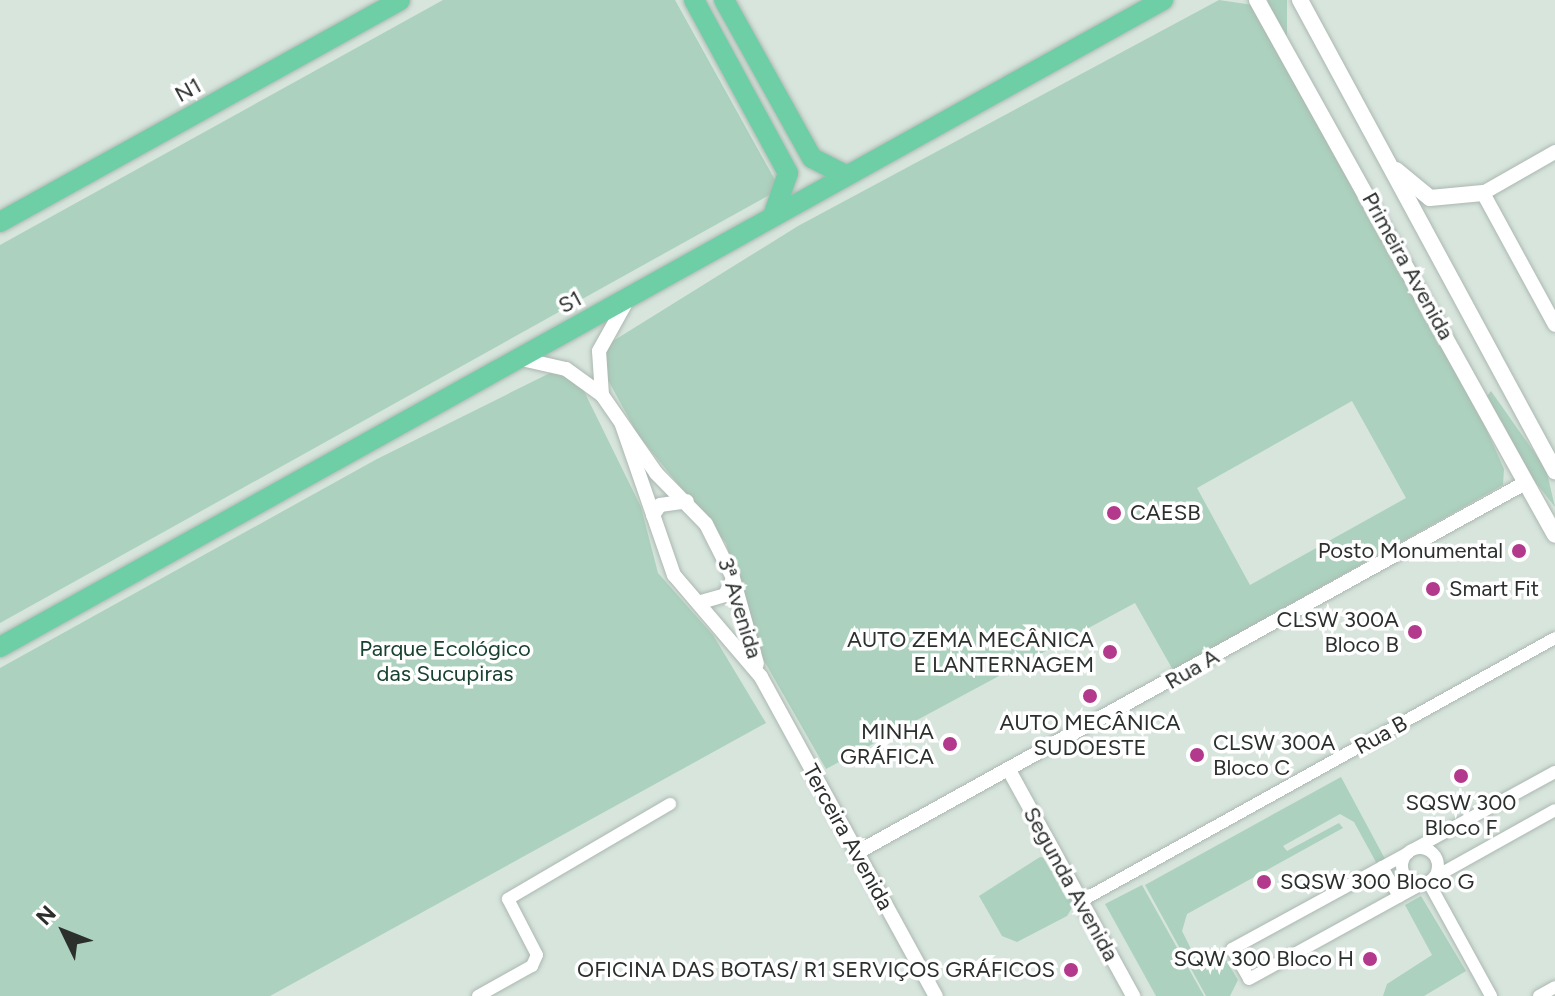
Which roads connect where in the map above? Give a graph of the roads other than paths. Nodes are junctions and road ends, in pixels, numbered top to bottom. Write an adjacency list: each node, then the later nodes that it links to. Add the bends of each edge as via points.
1 (400, 0): 12 (highway, N1)
2 (694, 0): 11 (highway, via 788,173 787,192)
3 (724, 0): 9 (highway, via 805,148 820,165)
4 (1163, 0): 9 (highway, S1)
5 (1257, 0): 18 (main road, Primeira Avenida)
6 (1300, 0): 8 (main road, Primeira Avenida)
7 (1555, 152): 10 (street)
8 (1383, 157): 10 (main road, via 1430,198); 16 (main road, Primeira Avenida)
9 (846, 175): 11 (highway, S1)
10 (1483, 193): 14 (street)
11 (772, 216): 13 (highway, S1)
12 (0, 222)
13 (629, 298): 15 (highway, S1); 17 (street, via 599,351)
14 (1555, 325)
15 (517, 358): 17 (street, via 566,369); 29 (highway, S1)
16 (1505, 383): 18 (main road, via 1488,383); 20 (main road, Primeira Avenida)
17 (602, 395): 19 (street)
18 (1480, 397): 22 (main road, Primeira Avenida)
19 (622, 425): 23 (street, 3ª Avenida); 24 (street, 3ª Avenida)
20 (1549, 449): 21 (main road, Primeira Avenida)
21 (1555, 471)
22 (1525, 483): 25 (main road, Primeira Avenida); 31 (street, Rua A)
23 (687, 501): 24 (street, via 660,505); 26 (street, 3ª Avenida, via 722,548)
24 (653, 515): 27 (street, 3ª Avenida, via 674,575)
25 (1555, 535)
26 (733, 578): 27 (street, via 725,595); 30 (street, 3ª Avenida)
27 (701, 602): 30 (street, 3ª Avenida)
28 (1555, 638): 40 (street, Rua B)
29 (0, 647)
30 (761, 677): 36 (street, Terceira Avenida)
31 (1010, 772): 36 (street, Rua A); 40 (street, Segunda Avenida)
32 (1555, 772): 35 (street)
33 (670, 804): 42 (street, via 508,899 537,955 532,966)
34 (1555, 810): 38 (street)
35 (1412, 850): 37 (street); 38 (street, via 1432,853); 38 (street, via 1405,877)
36 (858, 852): 43 (street, Terceira Avenida)
37 (1382, 867): 39 (street); 39 (street, via 1232,949 1249,979)
38 (1428, 882): 39 (street); 45 (street)
39 (1399, 897)
40 (1081, 901): 44 (street, Segunda Avenida)
41 (1555, 987): 46 (street)
42 (484, 994)
43 (936, 996)
44 (1133, 996)
45 (1491, 996)
46 (1539, 996)

